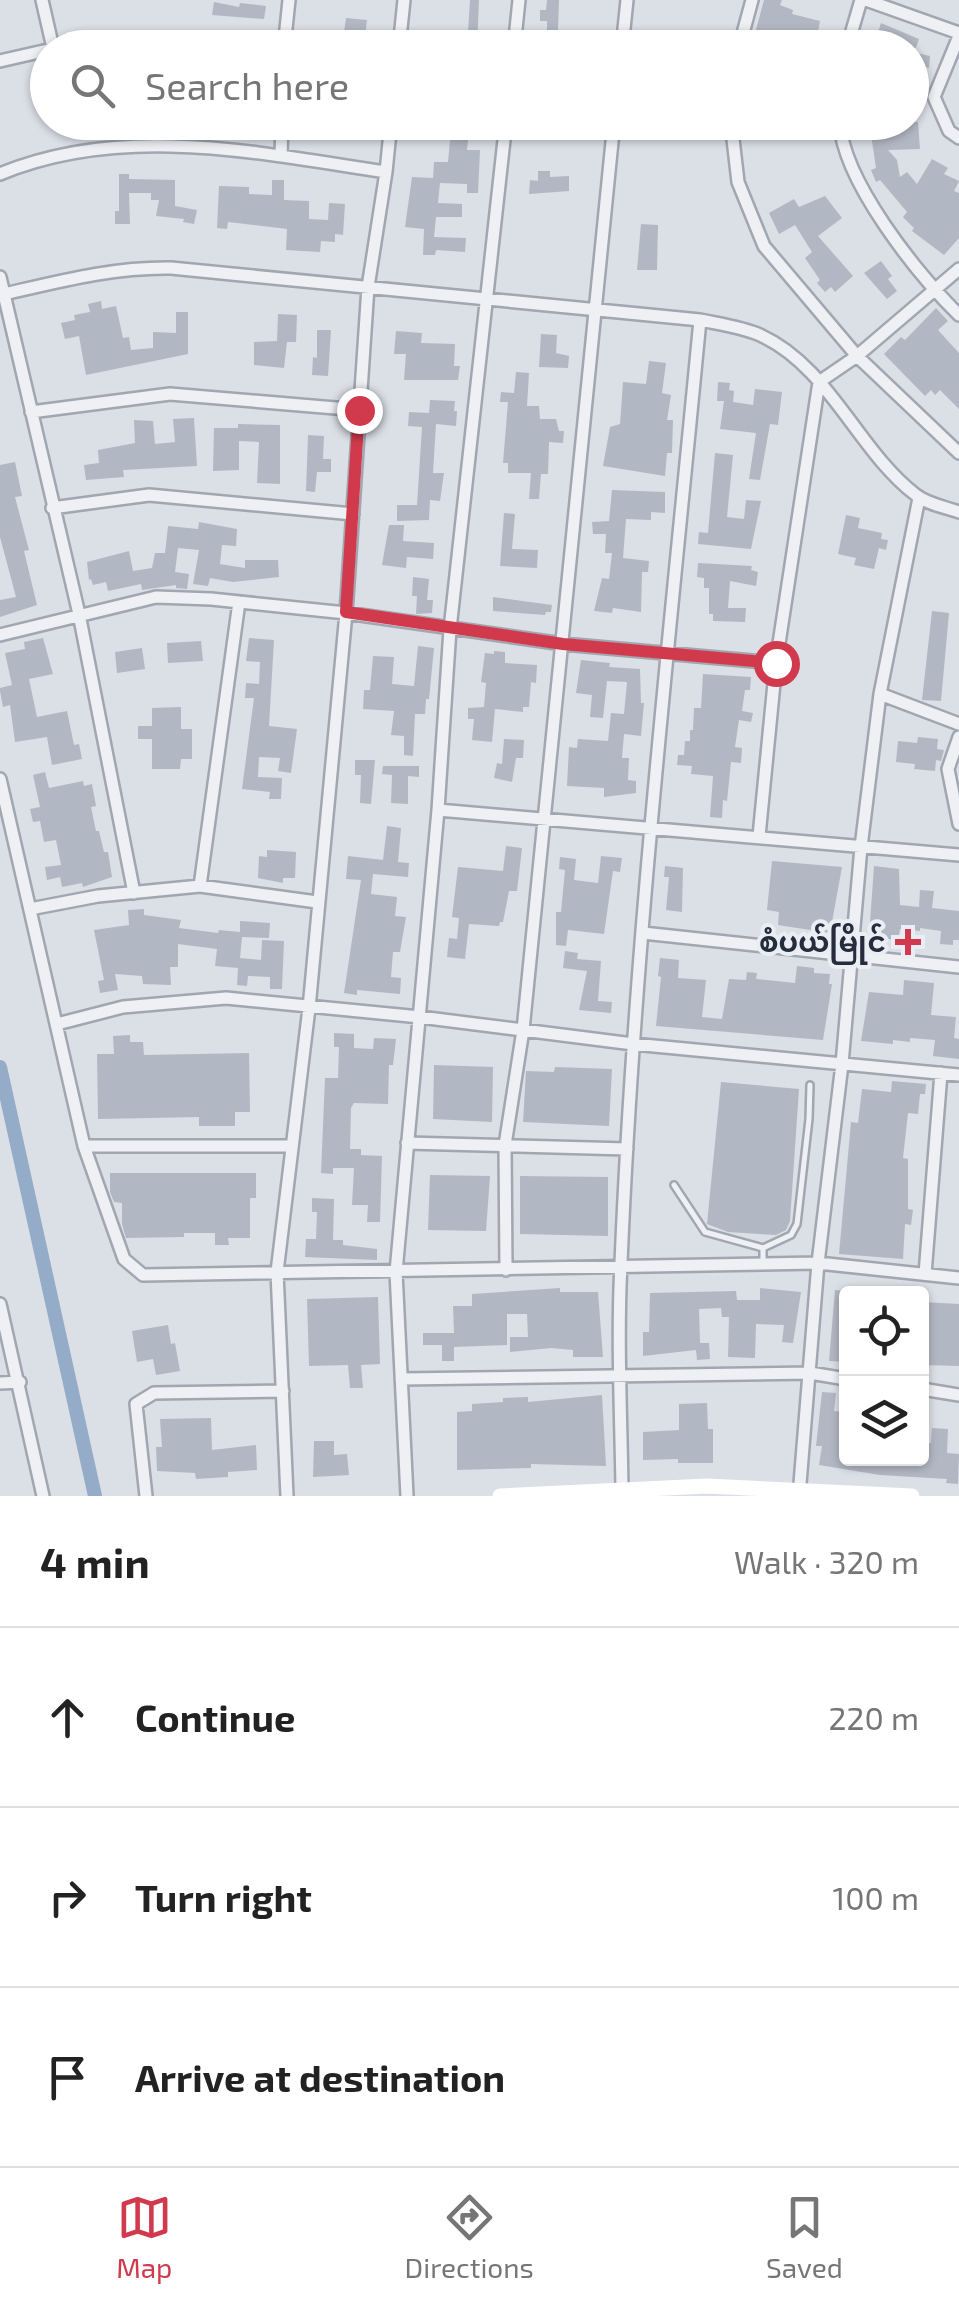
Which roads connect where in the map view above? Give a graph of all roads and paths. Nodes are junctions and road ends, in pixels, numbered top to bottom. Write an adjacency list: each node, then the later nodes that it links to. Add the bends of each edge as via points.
1 (42, 0): 8 (street)
2 (289, 0): 9 (street)
3 (404, 0): 10 (street)
4 (519, 0): 11 (street)
5 (627, 0): 12 (street)
6 (752, 0): 13 (street)
7 (863, 0): 14 (street); 15 (street)
8 (47, 30)
9 (286, 30)
10 (401, 30)
11 (516, 30)
12 (624, 30)
13 (744, 30)
14 (853, 30)
15 (959, 35): 18 (street, via 934,96 948,130)
16 (30, 54): 17 (street)
17 (0, 61)
18 (959, 138)
19 (281, 140): 25 (street)
20 (389, 140): 26 (street)
21 (504, 140): 33 (street)
22 (612, 140): 34 (street)
23 (733, 140): 37 (street, via 738,182 764,246)
24 (841, 140): 31 (street, via 870,202)
25 (281, 156): 26 (street); 27 (street, via 129,145 38,158)
26 (386, 172): 30 (street)
27 (0, 174)
28 (959, 269): 31 (street)
29 (0, 277): 32 (street)
30 (368, 287): 32 (street, via 136,268); 33 (street); 39 (street)
31 (935, 292): 35 (street); 37 (street)
32 (2, 294): 40 (street)
33 (487, 300): 34 (street); 49 (street)
34 (592, 310): 36 (street); 51 (street)
35 (959, 315)
36 (700, 320): 38 (street, via 760,335); 52 (street)
37 (857, 356): 38 (street); 41 (street)
38 (818, 382): 42 (street); 53 (street)
39 (359, 410): 40 (street, via 170,394); 45 (street)
40 (30, 412): 43 (street)
41 (959, 453)
42 (918, 498): 44 (street); 54 (street)
43 (52, 508): 45 (street, via 150,495); 48 (street)
44 (959, 512)
45 (352, 514): 47 (street)
46 (239, 602): 47 (street); 48 (street, via 156,597); 65 (street)
47 (346, 612): 49 (street); 67 (street)
48 (79, 614): 50 (street); 66 (street)
49 (450, 629): 51 (street); 58 (street)
50 (0, 635)
51 (563, 644): 52 (street); 59 (street)
52 (668, 653): 53 (street); 61 (street)
53 (776, 663): 62 (street)
54 (880, 694): 55 (street); 63 (street)
55 (959, 724)
56 (959, 737): 60 (street, via 948,770)
57 (0, 780): 68 (street)
58 (438, 810): 59 (street); 73 (street)
59 (545, 818): 61 (street); 75 (street)
60 (959, 824)
61 (650, 828): 62 (street); 69 (street)
62 (759, 836): 63 (street)
63 (860, 847): 64 (street); 70 (street)
64 (959, 855)
65 (200, 886): 66 (street); 67 (street)
66 (134, 892): 68 (street)
67 (317, 902): 72 (street)
68 (30, 909): 74 (street)
69 (643, 933): 70 (street); 76 (street)
70 (850, 954): 71 (street); 77 (street)
71 (959, 967)
72 (309, 1008): 73 (street); 74 (street, via 226,998 123,1007); 84 (street)
73 (420, 1016): 75 (street); 81 (street)
74 (58, 1024): 83 (street)
75 (522, 1030): 76 (street); 82 (street)
76 (634, 1044): 77 (street); 85 (street)
77 (842, 1064): 78 (street); 88 (street)
78 (941, 1073): 79 (street); 94 (street)
79 (959, 1075)
80 (810, 1085): 87 (lane, via 797,1224 792,1235)
81 (407, 1144): 82 (street); 93 (street)
82 (505, 1145): 85 (street); 91 (street)
83 (84, 1146): 84 (street); 92 (street, via 124,1259 143,1275)
84 (291, 1146): 92 (street)
85 (627, 1149): 90 (street)
86 (674, 1185): 87 (lane, via 705,1232)
87 (763, 1248): 89 (lane)
88 (818, 1263): 89 (street); 94 (street); 97 (street)
89 (762, 1264): 90 (street)
90 (620, 1267): 91 (street); 98 (street)
91 (506, 1270): 93 (street)
92 (278, 1272): 93 (street); 103 (street)
93 (396, 1272): 100 (street)
94 (926, 1274): 95 (street)
95 (959, 1278)
96 (0, 1304): 101 (street)
97 (810, 1373): 98 (street); 99 (street); 107 (street)
98 (620, 1376): 100 (street); 106 (street)
99 (839, 1377)
100 (401, 1379): 111 (street)
101 (20, 1382): 102 (street); 108 (street)
102 (0, 1383)
103 (284, 1390): 109 (street, via 143,1397 136,1404); 110 (street)
104 (929, 1390): 105 (street)
105 (959, 1395)
106 (622, 1490): 107 (street); 112 (street)
107 (799, 1492): 113 (street)
108 (43, 1496)
109 (146, 1496)
110 (287, 1496)
111 (407, 1496)
112 (500, 1496)
113 (908, 1496)

